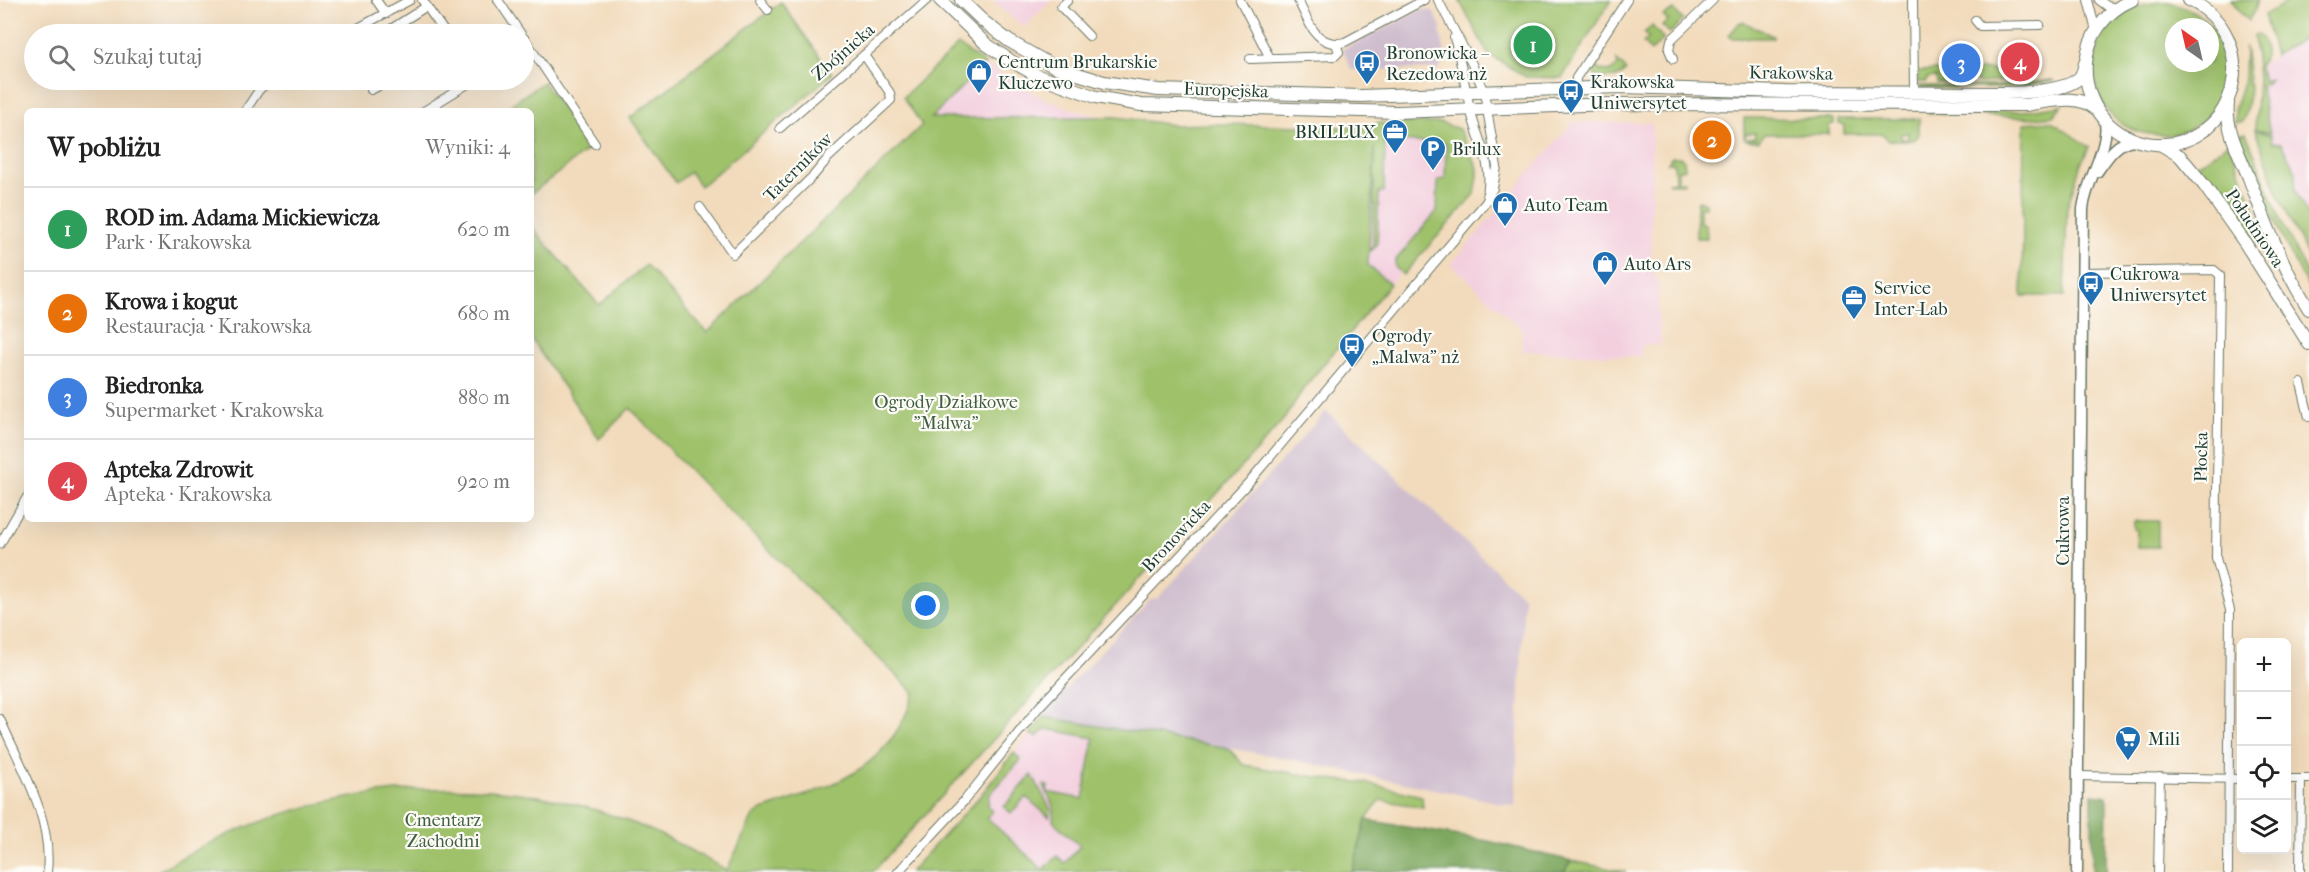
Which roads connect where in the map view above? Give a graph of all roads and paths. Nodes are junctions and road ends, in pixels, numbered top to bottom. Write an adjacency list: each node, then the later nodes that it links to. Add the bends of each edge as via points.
1 (376, 0): 24 (street)
2 (410, 0): 24 (street)
3 (498, 0): 30 (street)
4 (760, 0): 23 (street)
5 (927, 0): 36 (street, Zbójnicka)
6 (940, 0): 51 (main road, Europejska, via 974,34 1011,61 1061,86 1112,101 1231,109)
7 (962, 0): 45 (main road, Europejska, via 994,30 1029,54 1078,75 1119,85 1188,92 1410,96)
8 (1240, 0): 37 (street)
9 (1298, 0): 34 (street, via 1319,38)
10 (1424, 0): 34 (street)
11 (1438, 0): 25 (street)
12 (1627, 0): 41 (street, via 1576,78)
13 (1713, 0): 38 (street, via 1671,40 1669,50)
14 (1913, 0): 46 (street)
15 (2088, 0): 32 (street)
16 (2099, 0): 21 (street, via 2107,6)
17 (2132, 0): 21 (main road)
18 (2189, 0): 22 (main road)
19 (424, 3): 28 (street); 29 (street)
20 (1065, 3): 33 (street)
21 (2120, 5): 32 (main road)
22 (2202, 5): 47 (main road, via 2222,27 2233,50 2235,75)
23 (768, 10)
24 (386, 14): 27 (street)
25 (1448, 18): 44 (street); 45 (street)
26 (1974, 20): 31 (street, via 1980,26)
27 (366, 24)
28 (396, 24)
29 (439, 24)
30 (514, 24)
31 (2040, 25)
32 (2096, 31): 40 (main road)
33 (1089, 36)
34 (1336, 44): 37 (street, via 1339,52 1335,56)
35 (534, 54): 55 (street)
36 (864, 55): 53 (street, Zbójnicka); 58 (street, Taterników, via 891,93 891,99 733,254)
37 (1270, 58): 39 (street)
38 (1673, 58)
39 (1250, 59)
40 (2085, 63): 46 (main road, Krakowska, via 2080,77 2073,82 2038,90); 52 (main road, via 2087,85)
41 (1575, 88): 44 (main road, Krakowska); 46 (main road, Krakowska)
42 (259, 90): 48 (street)
43 (458, 90): 49 (street)
44 (1484, 92): 45 (main road, Krakowska); 50 (street)
45 (1468, 93): 51 (street)
46 (1914, 93)
47 (2229, 99): 56 (main road, via 2201,132 2178,142); 61 (main road, Południowa, via 2228,119 2234,140 2275,245)
48 (247, 108)
49 (429, 108)
50 (1487, 108): 51 (main road, Krakowska); 52 (main road, Krakowska, via 1627,103 2024,105 2072,99 2088,102); 59 (street, Bronowicka, via 1497,172 1491,194)
51 (1471, 110): 59 (street, Bronowicka, via 1489,176 1486,195)
52 (2100, 113): 54 (main road); 57 (street, Cukrowa, via 2105,139)
53 (780, 128)
54 (2134, 140): 56 (main road); 57 (street, Cukrowa, via 2123,142 2114,150)
55 (595, 144)
56 (2159, 144): 62 (main road, Południowa, via 2180,156 2204,185)
57 (2086, 191): 60 (street, Cukrowa)
58 (700, 207)
59 (1474, 218): 74 (street, Bronowicka, via 1248,482 1039,707 969,795)
60 (2082, 272): 68 (street, Cukrowa); 70 (street, Płocka, via 2214,270 2220,275 2216,558 2230,610)
61 (2309, 309)
62 (2309, 344)
63 (2301, 383): 64 (street)
64 (2309, 417)
65 (24, 501): 66 (street)
66 (0, 544)
67 (0, 719): 73 (street, via 43,820)
68 (2078, 776): 69 (street); 75 (street, Cukrowa)
69 (2160, 777): 70 (street); 76 (street)
70 (2228, 778): 71 (street); 77 (street)
71 (2237, 778)
72 (2305, 779): 78 (street)
73 (47, 872)
74 (898, 872)
75 (2077, 872)
76 (2158, 872)
77 (2228, 872)
78 (2300, 872)

